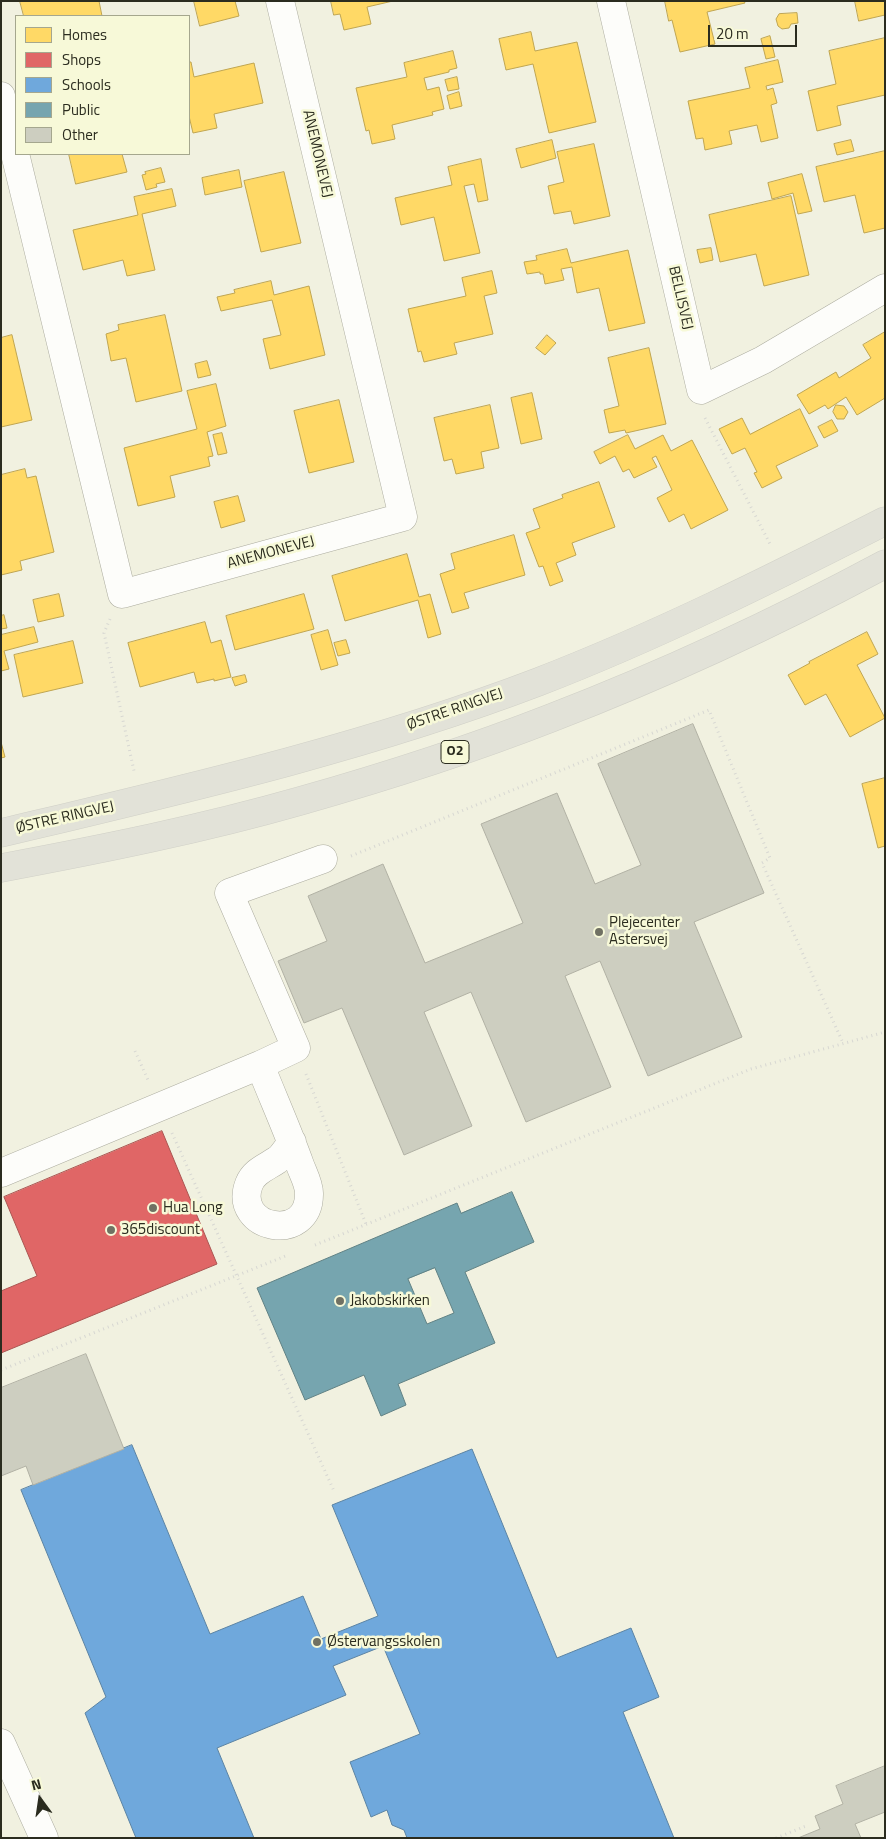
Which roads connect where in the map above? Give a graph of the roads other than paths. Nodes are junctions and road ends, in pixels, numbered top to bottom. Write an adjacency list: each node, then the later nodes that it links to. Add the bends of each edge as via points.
1 (280, 1): 5 (street, ANEMONEVEJ, via 403,517 122,594)
2 (611, 1): 6 (street, BELLISVEJ, via 701,390 763,360)
3 (1, 96): 4 (street, ANEMONEVEJ)
4 (15, 154)
5 (15, 155)
6 (885, 288)
7 (885, 521): 9 (main road, ØSTRE RINGVEJ, via 664,629 537,682 413,725 289,761)
8 (885, 564): 11 (main road, O2, via 803,607 680,664 551,718 424,763 299,802 148,840)
9 (1, 833)
10 (323, 859): 12 (street, via 229,893 296,1048)
11 (1, 868)
12 (260, 1066): 13 (street); 14 (street)
13 (292, 1142)
14 (1, 1173)
15 (1, 1743): 16 (street)
16 (44, 1838)

